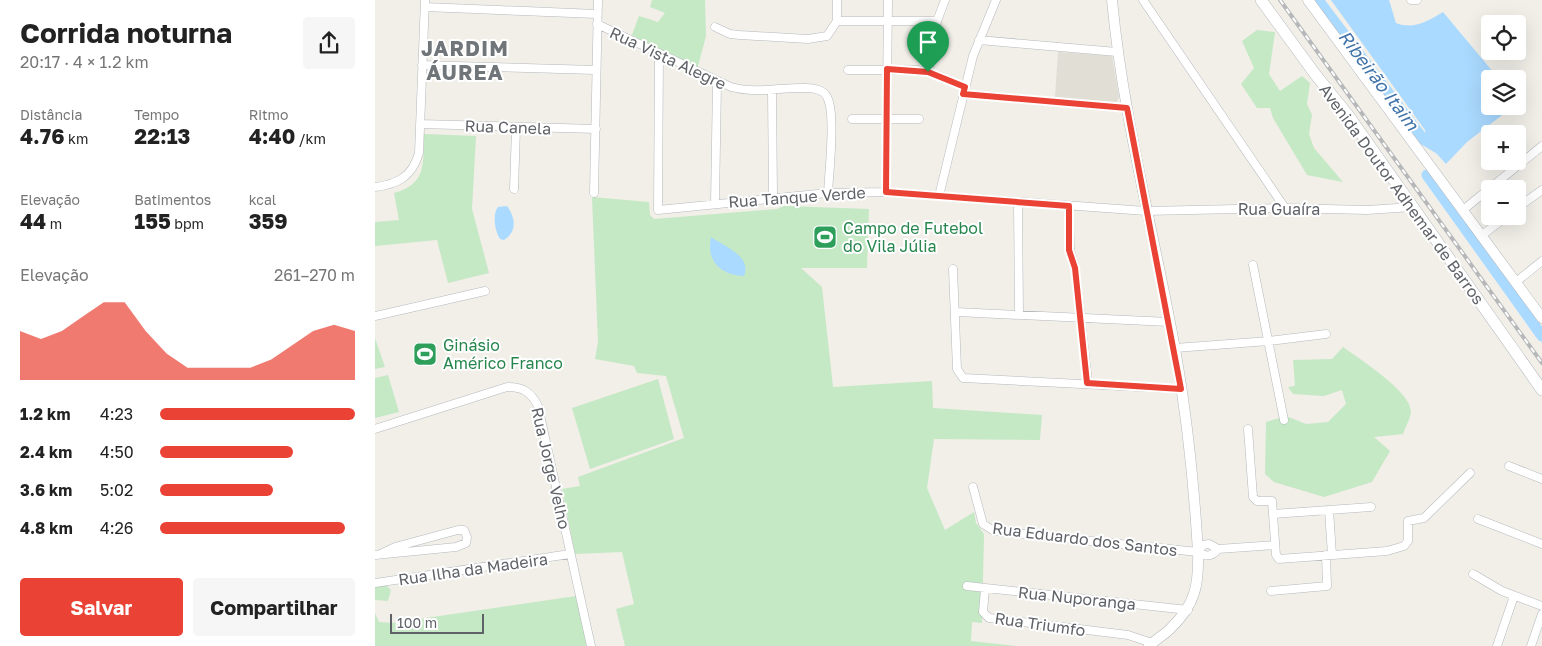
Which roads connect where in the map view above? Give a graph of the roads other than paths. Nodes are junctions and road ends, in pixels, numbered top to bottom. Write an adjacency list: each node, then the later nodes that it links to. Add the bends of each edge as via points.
1 (598, 0): 11 (street)
2 (837, 0): 12 (street)
3 (888, 0): 13 (street)
4 (945, 0): 14 (street)
5 (996, 0): 17 (street)
6 (1112, 0): 18 (street)
7 (1143, 0): 49 (street)
8 (1261, 0): 48 (main road, Avenida Doutor Adhemar de Barros, via 1349,115)
9 (1308, 0): 50 (street)
10 (425, 3): 11 (street); 20 (street)
11 (597, 14): 15 (street)
12 (837, 20): 13 (street); 16 (street, via 827,36 808,39 740,35)
13 (888, 21): 14 (street); 21 (street)
14 (937, 21): 24 (street)
15 (597, 24): 19 (street, Rua Vista Alegre); 22 (street)
16 (715, 27)
17 (979, 40): 18 (street); 26 (street)
18 (1117, 52): 28 (street)
19 (659, 54): 25 (street, Rua Vista Alegre); 45 (street, Rua Tanque Verde, via 658,210)
20 (422, 65): 22 (street); 32 (street)
21 (887, 69): 23 (street); 24 (street); 31 (street)
22 (597, 70): 34 (street)
23 (849, 70)
24 (928, 72): 26 (street)
25 (717, 82): 27 (street, Rua Vista Alegre, via 741,90); 45 (street)
26 (964, 90): 28 (street); 42 (street)
27 (772, 91): 41 (street, Rua Vista Alegre, via 807,88 827,96 831,116); 43 (street)
28 (1127, 108): 51 (street)
29 (853, 119): 31 (street)
30 (919, 119): 31 (street)
31 (887, 120): 39 (street)
32 (420, 124): 33 (street, Rua Canela); 36 (street, via 419,153 409,174 401,180)
33 (516, 128): 34 (street, Rua Canela); 37 (street)
34 (596, 130): 40 (street)
35 (1542, 146): 50 (street)
36 (375, 187)
37 (514, 189)
38 (1542, 190): 44 (street)
39 (886, 192): 41 (street, Rua Tanque Verde); 42 (street, Rua Tanque Verde)
40 (594, 193)
41 (828, 193): 43 (street, Rua Tanque Verde)
42 (939, 196): 46 (street, Rua Tanque Verde)
43 (773, 198): 45 (street, Rua Tanque Verde)
44 (1526, 202)
45 (715, 203)
46 (1018, 203): 47 (street, Rua Tanque Verde); 60 (street)
47 (1069, 206): 51 (street, Rua Tanque Verde); 62 (street, via 1069,250 1075,268)
48 (1413, 207): 49 (street, Rua Guaíra, via 1367,210); 70 (main road, Avenida Doutor Adhemar de Barros)
49 (1285, 208): 51 (street, Rua Guaíra)
50 (1463, 210): 53 (street)
51 (1146, 211): 64 (street)
52 (1495, 225): 53 (street)
53 (1481, 236): 57 (street)
54 (1542, 261): 57 (street)
55 (1253, 265): 66 (street)
56 (953, 269): 59 (street)
57 (1516, 282): 63 (street)
58 (485, 290): 61 (street)
59 (956, 312): 60 (street); 68 (street, via 957,369 960,376)
60 (1019, 315): 62 (street)
61 (375, 316)
62 (1080, 318): 64 (street); 68 (street)
63 (1542, 318)
64 (1169, 322): 67 (street)
65 (1326, 334): 66 (street)
66 (1269, 341): 67 (street); 71 (street)
67 (1175, 348): 69 (street)
68 (1087, 383): 69 (street)
69 (1181, 389): 84 (street)
70 (1542, 390)
71 (1284, 420)
72 (1248, 429): 80 (street, via 1253,496 1257,501 1272,501)
73 (375, 430): 85 (street, Rua Jorge Velho, via 499,389 515,387 528,392 538,406)
74 (1509, 466): 76 (street)
75 (1470, 473): 87 (street, via 1424,518 1408,520 1408,541 1404,546 1387,551)
76 (1542, 479)
77 (973, 487): 84 (street, Rua Eduardo dos Santos, via 983,524 990,530)
78 (1371, 507): 79 (street)
79 (1329, 510): 80 (street); 87 (street)
80 (1273, 514): 83 (street)
81 (1478, 520): 82 (street)
82 (1542, 544)
83 (1275, 545): 84 (street, Rua Eduardo dos Santos, via 1218,549 1209,544); 87 (street, via 1279,558)
84 (1198, 552): 95 (street, via 1197,583)
85 (570, 554): 89 (street, Rua Ilha da Madeira); 98 (street, Rua Jorge Velho)
86 (376, 555): 86 (street, via 456,547 466,543 467,537 464,530 458,530)
87 (1329, 555): 92 (street, via 1327,586)
88 (1473, 574): 93 (street)
89 (375, 583)
90 (967, 586): 91 (street, Rua Nuporanga)
91 (985, 589): 95 (street, Rua Nuporanga); 97 (street, Rua Triumfo, via 983,612 989,618 1128,635)
92 (1271, 591)
93 (1513, 596): 94 (street); 99 (street)
94 (1542, 606)
95 (1188, 610): 97 (street)
96 (1542, 614): 100 (street)
97 (1150, 645)
98 (591, 646)
99 (1497, 646)
100 (1531, 646)

